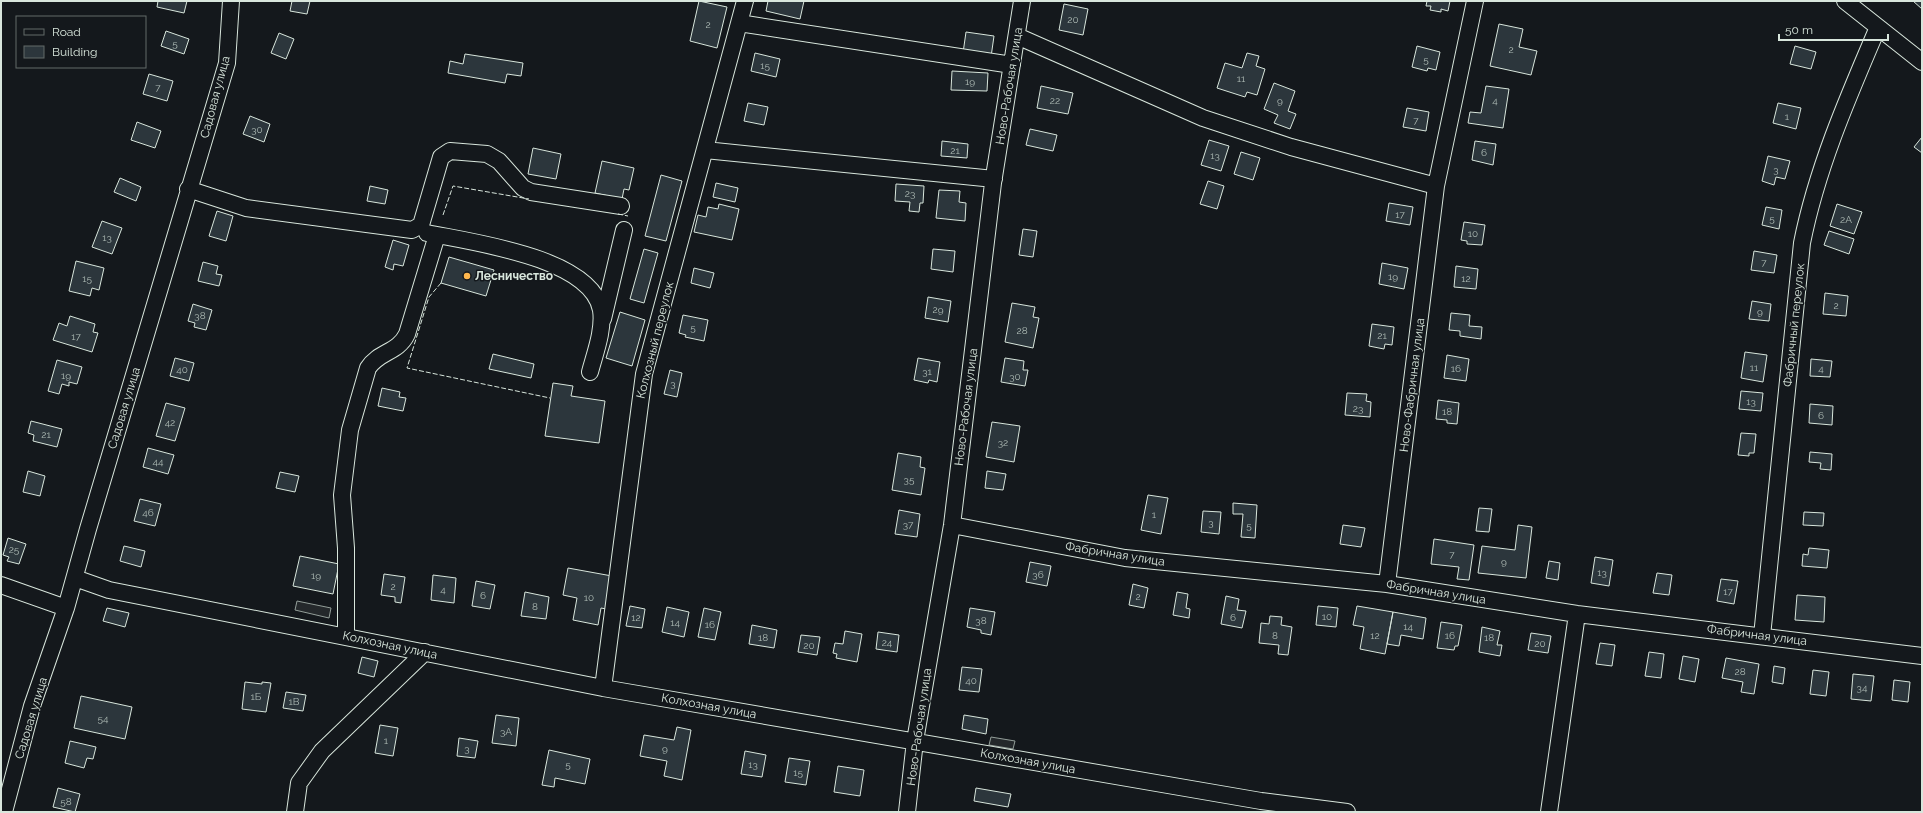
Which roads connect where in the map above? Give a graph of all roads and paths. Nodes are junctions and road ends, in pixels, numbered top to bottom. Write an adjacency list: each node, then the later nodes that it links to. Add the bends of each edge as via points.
1 (231, 1): 14 (street, Садовая улица, via 227,63)
2 (745, 1): 6 (street, Колхозный переулок)
3 (1022, 1): 8 (street, Ново-Рабочая улица)
4 (1475, 1): 13 (street, Ново-Фабричная улица)
5 (1845, 1): 7 (street)
6 (739, 24): 10 (street); 11 (street, Колхозный переулок)
7 (1878, 27): 9 (street); 28 (street, Фабричный переулок, via 1839,118 1802,243)
8 (1017, 36): 10 (street, Ново-Рабочая улица); 13 (street, via 1203,118 1291,147)
9 (1922, 62)
10 (1012, 65): 12 (street, Ново-Рабочая улица)
11 (705, 150): 12 (street); 31 (street, Колхозный переулок, via 644,374)
12 (994, 179): 21 (street, Ново-Рабочая улица)
13 (1436, 186): 24 (street, Ново-Фабричная улица)
14 (188, 189): 16 (street, via 246,208); 22 (street, Садовая улица)
15 (621, 206): 16 (street, via 531,192 523,188 499,161 487,154 450,151 441,157 421,224)
16 (412, 230): 18 (street)
17 (624, 230): 19 (street)
18 (437, 235): 19 (street, via 516,251 540,259 576,277 594,294 600,309); 27 (street, via 407,334 403,342 374,359 368,368 350,430 342,495 346,548)
19 (601, 326): 20 (street)
20 (590, 372)
21 (952, 525): 24 (street, Фабричная улица, via 1125,558); 32 (street, Ново-Рабочая улица)
22 (74, 578): 25 (street, Садовая улица); 27 (street, Колхозная улица, via 109,590)
23 (1, 584): 25 (street)
24 (1387, 584): 26 (street, Фабричная улица)
25 (66, 608): 33 (street, Садовая улица, via 32,706)
26 (1577, 614): 28 (street, Фабричная улица); 37 (street)
27 (346, 636): 29 (street, Колхозная улица)
28 (1762, 636): 30 (street, Фабричная улица)
29 (424, 652): 31 (street, Колхозная улица); 34 (street, via 322,751 299,784)
30 (1922, 656)
31 (603, 688): 32 (street, Колхозная улица)
32 (915, 741): 35 (street, Ново-Рабочая улица); 36 (street, Колхозная улица, via 1261,801)
33 (4, 812)
34 (295, 812)
35 (907, 812)
36 (1347, 812)
37 (1549, 812)

